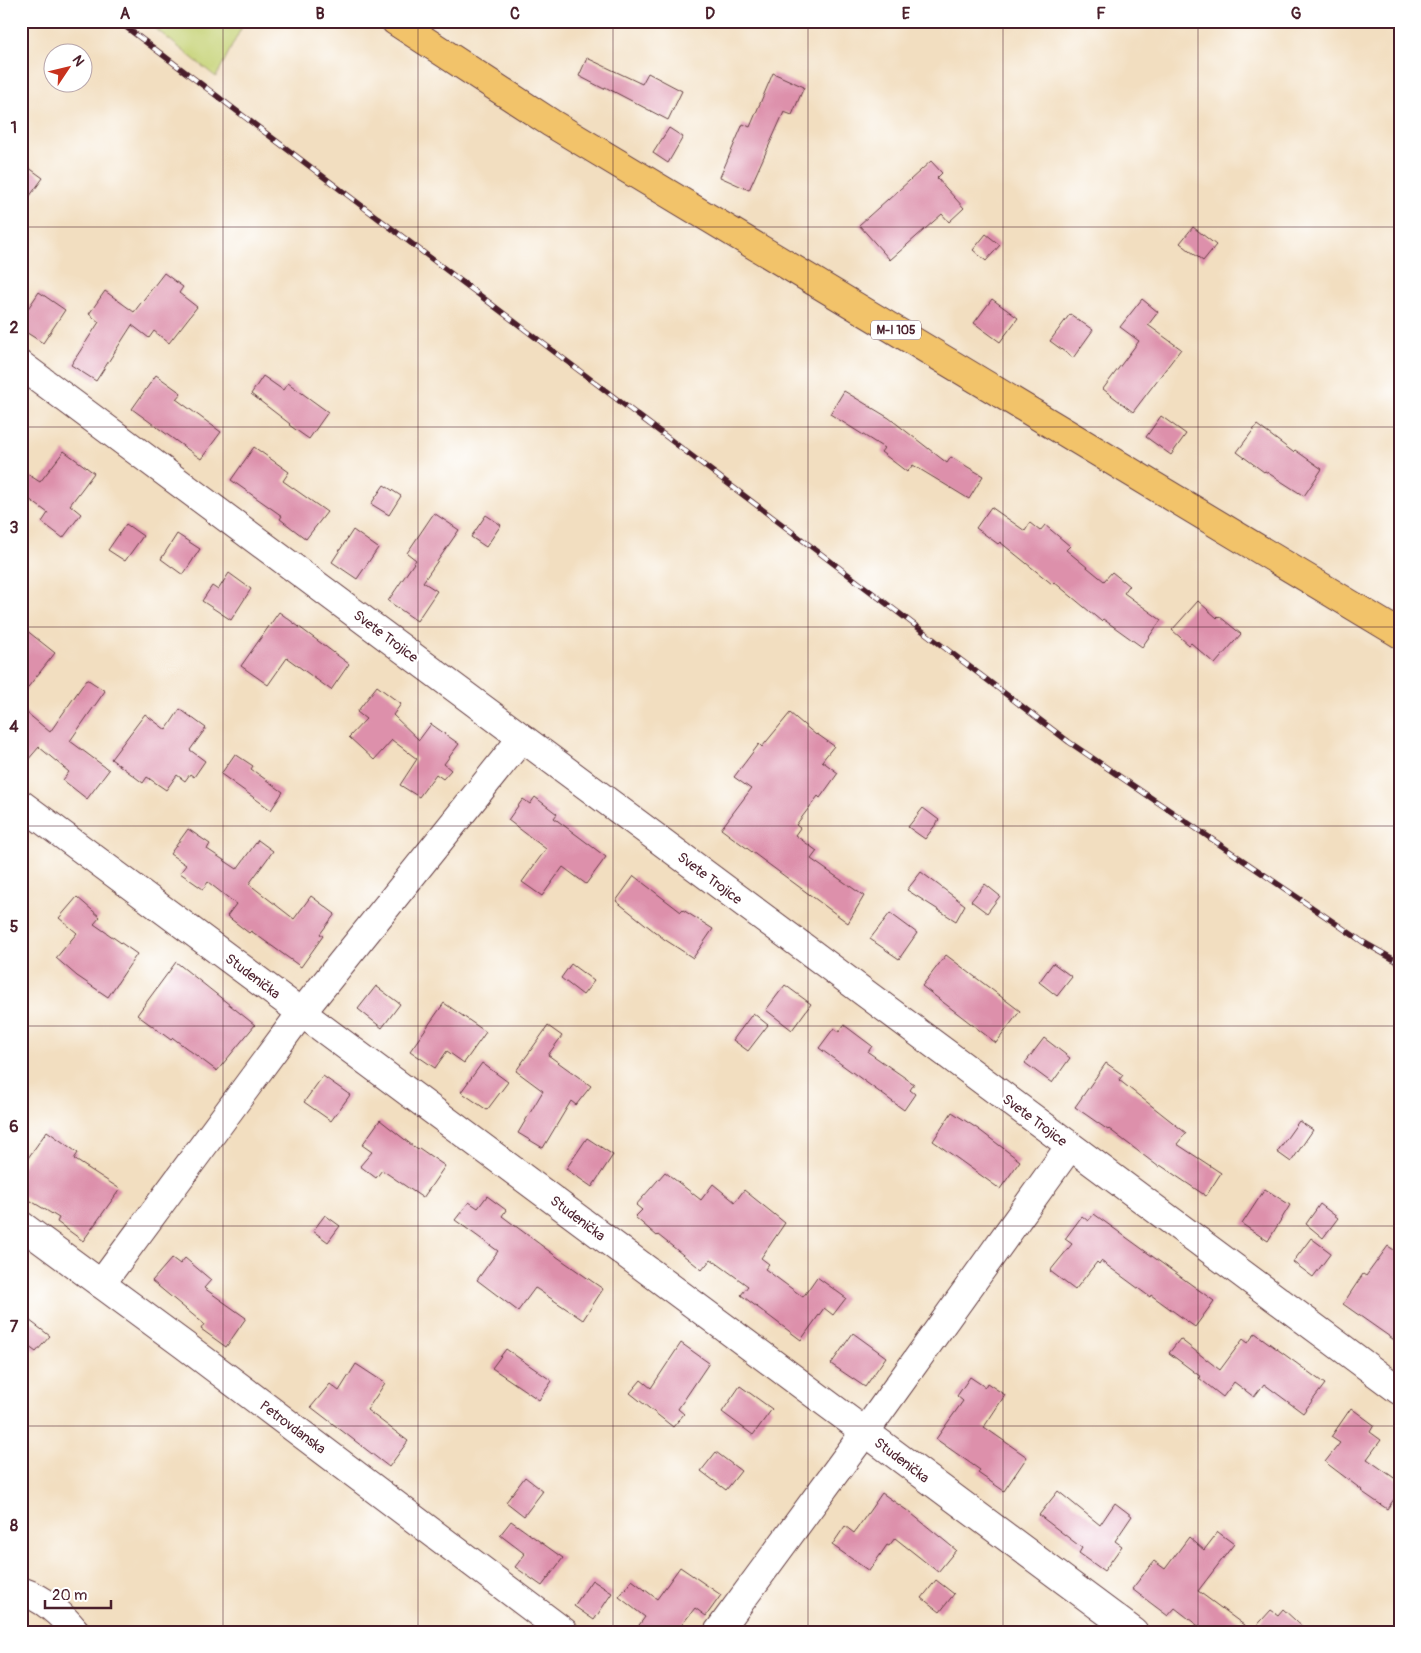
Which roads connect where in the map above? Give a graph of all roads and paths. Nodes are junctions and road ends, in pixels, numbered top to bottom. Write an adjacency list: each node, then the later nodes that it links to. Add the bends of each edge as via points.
1 (394, 21): 3 (main road, M-I 105, via 551,123)
2 (21, 365): 4 (street, Svete Trojice)
3 (1400, 634)
4 (522, 738): 6 (street); 7 (street, Svete Trojice)
5 (21, 804): 6 (street, Studenička)
6 (302, 1012): 9 (street); 11 (street, Studenička)
7 (1070, 1146): 10 (street, Svete Trojice); 11 (street)
8 (21, 1225): 9 (street, Petrovdanska)
9 (101, 1284): 14 (street, Petrovdanska)
10 (1400, 1391)
11 (865, 1432): 15 (street); 16 (street, Studenička)
12 (21, 1591): 13 (street, via 37,1596)
13 (76, 1632)
14 (564, 1632)
15 (718, 1632)
16 (1134, 1632)

